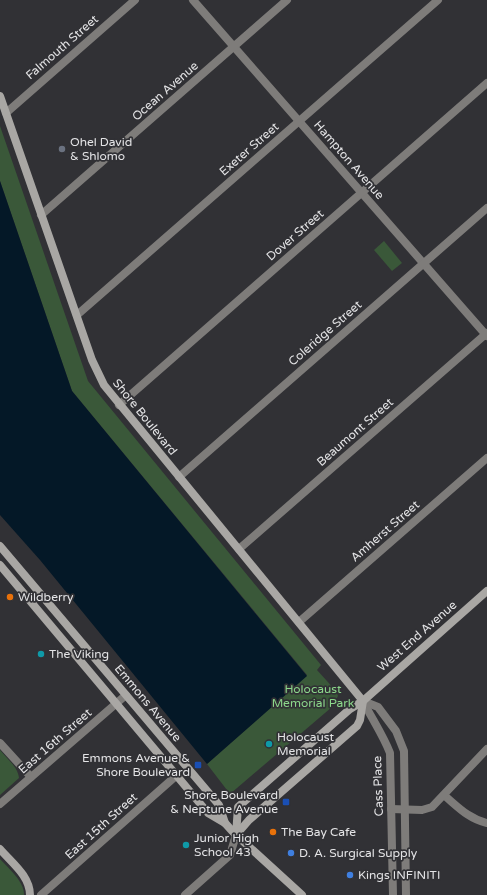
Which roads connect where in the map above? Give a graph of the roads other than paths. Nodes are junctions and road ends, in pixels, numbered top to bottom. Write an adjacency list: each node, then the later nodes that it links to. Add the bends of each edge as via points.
1 (135, 0): 8 (street, Falmouth Street)
2 (192, 0): 5 (street, Hampton Avenue)
3 (287, 0): 5 (street, Ocean Avenue)
4 (438, 0): 9 (street, Exeter Street)
5 (234, 47): 9 (street, Hampton Avenue); 12 (street, Ocean Avenue)
6 (487, 83): 10 (street, Dover Street)
7 (0, 96): 8 (main road, Shore Boulevard)
8 (6, 113): 12 (main road, Shore Boulevard)
9 (299, 121): 10 (street, Hampton Avenue); 14 (street, Exeter Street)
10 (362, 193): 13 (street, Hampton Avenue); 16 (street, Dover Street)
11 (487, 208): 13 (street, Coleridge Street)
12 (41, 215): 14 (main road, Shore Boulevard)
13 (424, 264): 15 (street, Hampton Avenue); 18 (street, Coleridge Street)
14 (76, 315): 16 (main road, Shore Boulevard, via 97,374)
15 (486, 334): 20 (street, Beaumont Street)
16 (120, 405): 18 (main road, Shore Boulevard)
17 (487, 458): 23 (street, Amherst Street)
18 (179, 477): 20 (main road, Shore Boulevard)
19 (0, 546): 24 (main road, Emmons Avenue)
20 (239, 549): 23 (main road, Shore Boulevard)
21 (0, 566): 26 (main road, Emmons Avenue)
22 (487, 591): 25 (main road, West End Avenue)
23 (299, 622): 25 (main road, Shore Boulevard)
24 (126, 695): 26 (street, East 16th Street); 35 (main road, Emmons Avenue, via 219,805)
25 (363, 701): 33 (street, Cass Place, via 390,753); 34 (street, via 378,707 396,731 404,751); 37 (main road, via 357,726 249,820); 37 (main road, via 350,709 238,807)
26 (117, 703): 29 (main road, Emmons Avenue); 30 (street, East 16th Street)
27 (0, 743): 30 (street)
28 (487, 749): 31 (street)
29 (177, 775): 35 (main road, Emmons Avenue, via 208,813); 40 (street, East 15th Street)
30 (31, 777): 32 (street, East 16th Street)
31 (444, 796): 34 (street, via 432,807 422,810); 36 (street, via 466,814)
32 (0, 804)
33 (391, 809): 34 (street); 43 (street, Cass Place)
34 (405, 809): 44 (street)
35 (225, 823): 37 (main road, Emmons Avenue)
36 (487, 823)
37 (236, 835): 41 (street, via 230,855); 42 (main road, Emmons Avenue)
38 (0, 849): 39 (main road, via 25,876)
39 (30, 895)
40 (41, 895)
41 (185, 895)
42 (302, 895)
43 (393, 895)
44 (406, 895)

